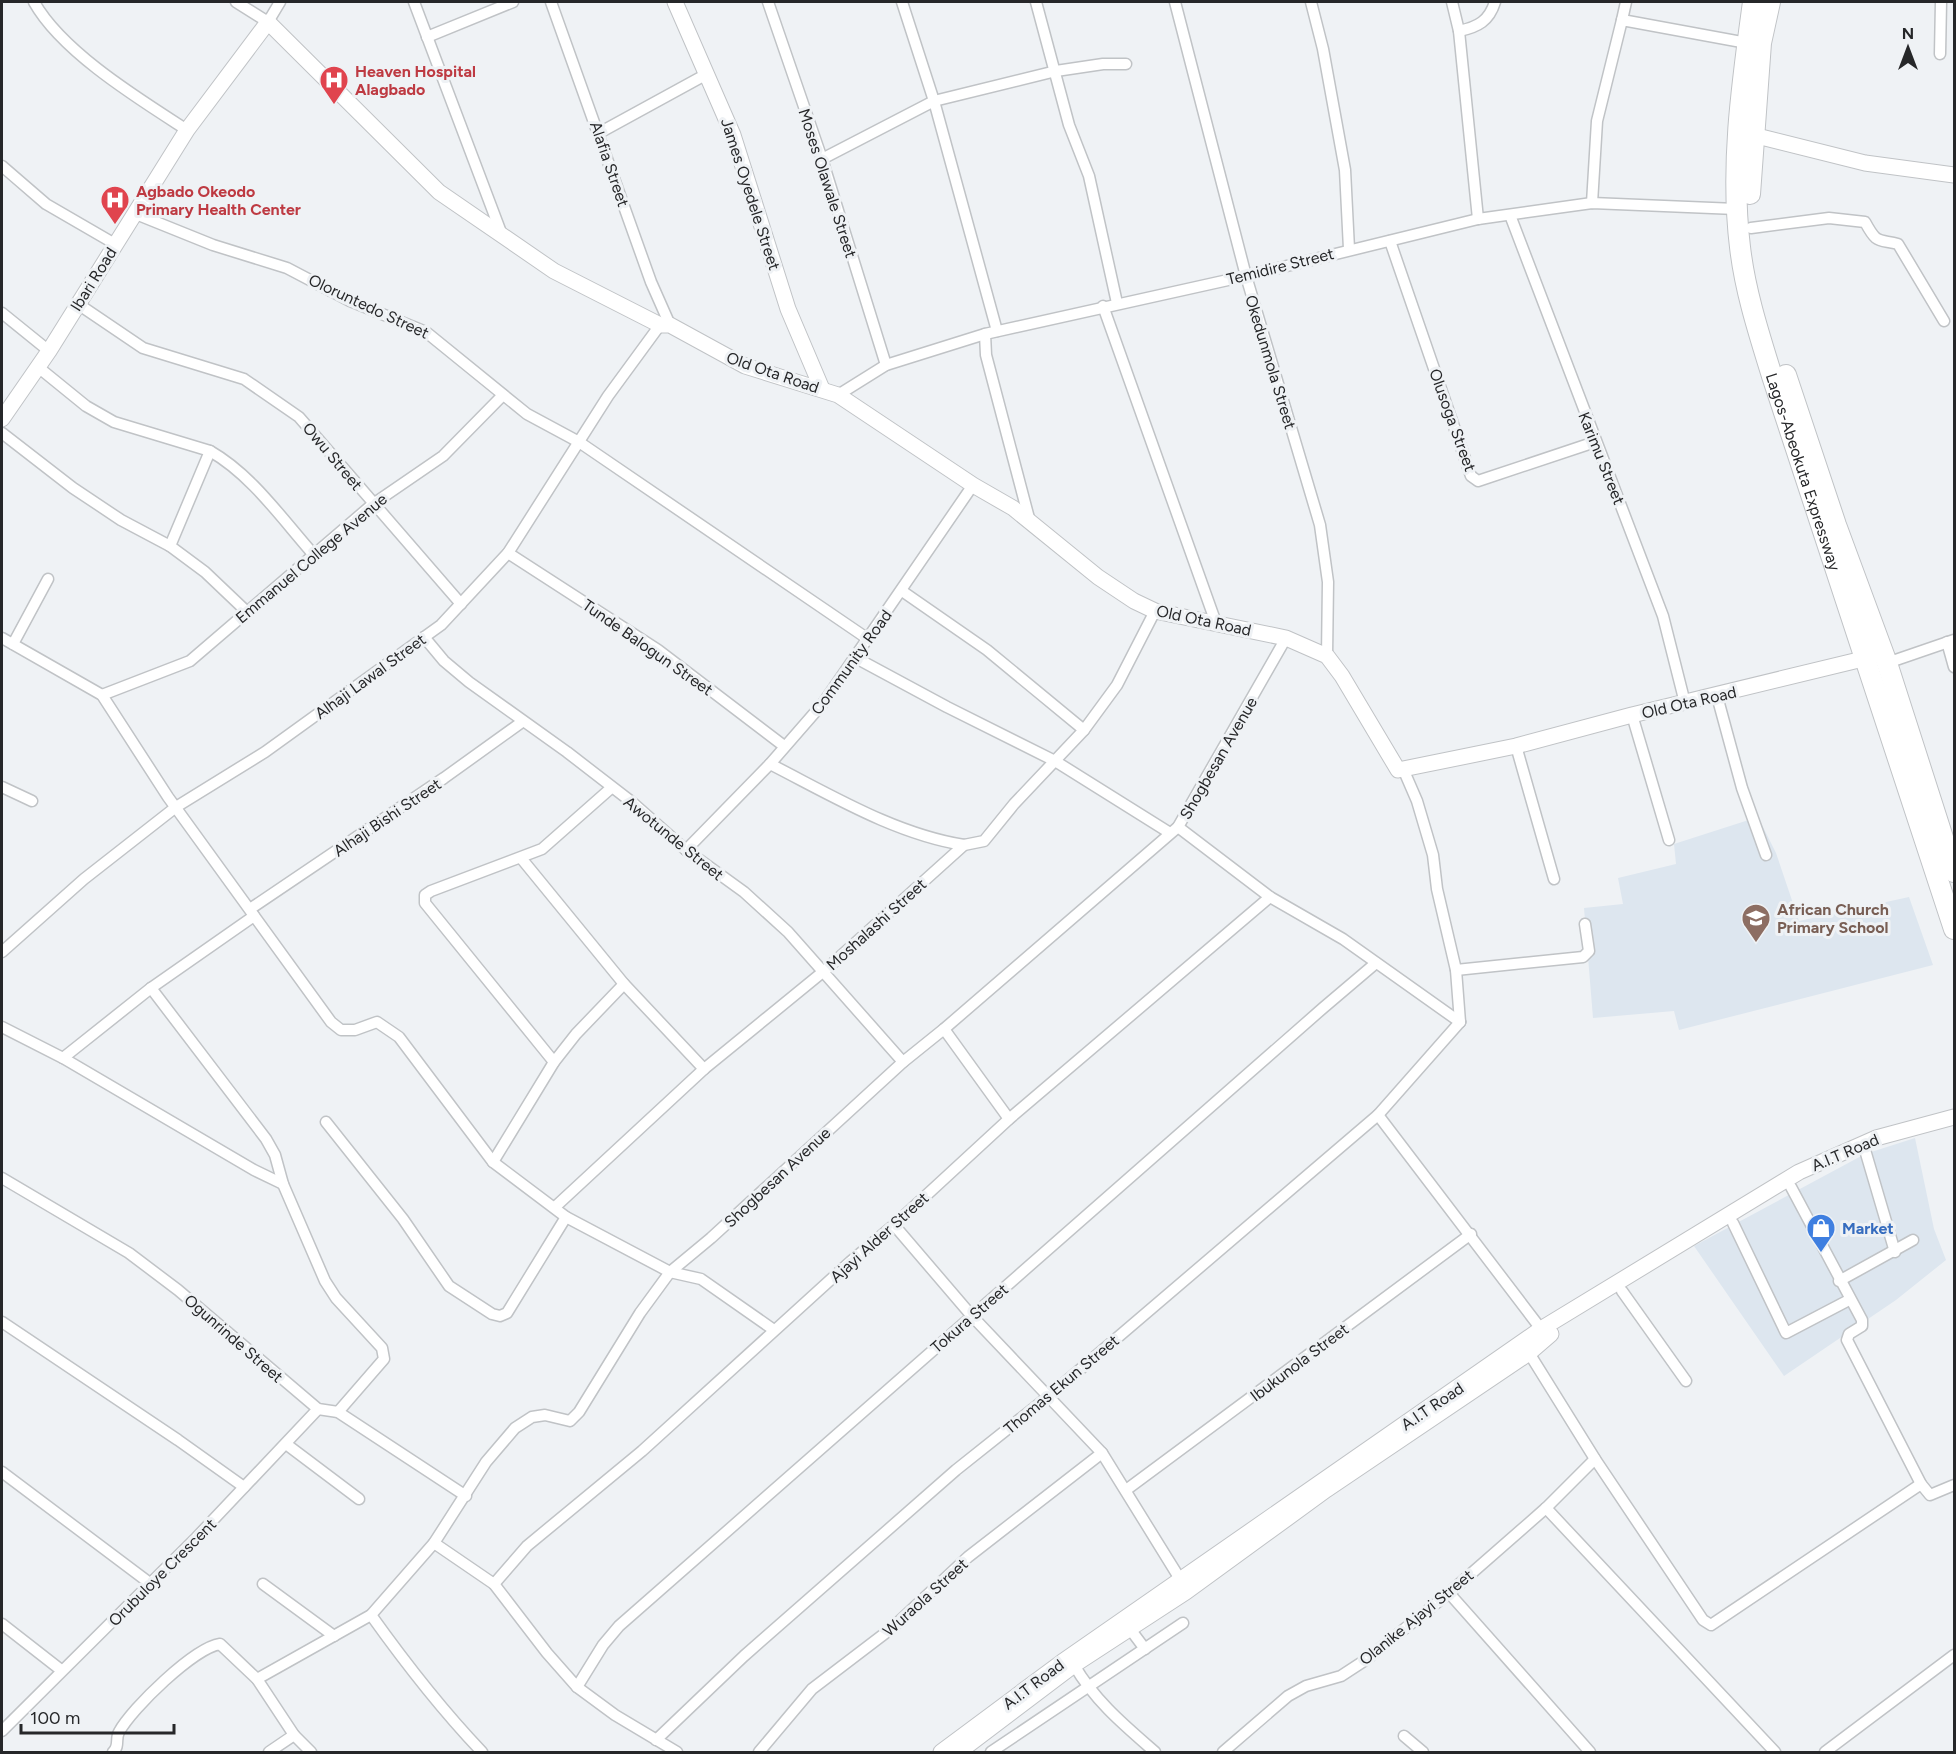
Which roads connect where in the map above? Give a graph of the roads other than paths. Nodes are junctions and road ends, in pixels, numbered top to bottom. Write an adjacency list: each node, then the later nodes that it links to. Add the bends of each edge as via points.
1 (34, 2): 29 (street, via 68,43 137,98)
2 (236, 2): 20 (street)
3 (280, 2): 20 (street)
4 (414, 2): 22 (street)
5 (513, 2): 22 (street)
6 (551, 2): 30 (street, Alafia Street)
7 (675, 2): 27 (street, James Oyedele Street)
8 (768, 2): 32 (street, Moses Olawale Street)
9 (902, 2): 28 (street)
10 (1036, 2): 26 (street)
11 (1175, 2): 45 (street, Okedunmola Street)
12 (1311, 2): 44 (street, via 1345,170)
13 (1452, 2): 21 (street)
14 (1495, 2): 21 (street, via 1492,13 1479,26)
15 (1626, 2): 19 (street)
16 (1753, 2): 23 (highway, Lagos-Abeokuta Expressway)
17 (1770, 2): 31 (highway, Lagos-Abeokuta Expressway, via 1761,43)
18 (1941, 2): 24 (street)
19 (1622, 20): 23 (street); 35 (street, via 1597,121)
20 (268, 22): 29 (street, Ibari Road); 41 (street, Old Ota Road, via 428,183)
21 (1460, 31): 39 (street)
22 (427, 37): 41 (street)
23 (1747, 43): 36 (highway, Lagos-Abeokuta Expressway, via 1739,113)
24 (1940, 54)
25 (1126, 64): 26 (street)
26 (1056, 71): 28 (street); 46 (street, via 1069,125 1089,176)
27 (705, 75): 30 (street); 57 (street, James Oyedele Street, via 733,135 788,309)
28 (934, 101): 32 (street); 52 (street)
29 (187, 130): 37 (street, Ibari Road)
30 (599, 133): 51 (street, Alafia Street)
31 (1753, 135): 34 (street, via 1865,163); 40 (highway, Lagos-Abeokuta Expressway)
32 (822, 159): 55 (street, Moses Olawale Street)
33 (2, 166): 43 (street, via 46,204)
34 (1954, 175)
35 (1592, 203): 36 (street, Temidire Street); 38 (street, Temidire Street)
36 (1736, 208): 85 (highway, Lagos-Abeokuta Expressway, via 1754,315)
37 (136, 214): 43 (street, Ibari Road); 58 (street, Oloruntedo Street, via 293,271 350,301 426,332)
38 (1510, 216): 39 (street, Temidire Street); 63 (street, Karimu Street)
39 (1478, 219): 42 (street, Temidire Street)
40 (1751, 228): 50 (street, via 1829,218 1865,222 1880,243 1898,244); 86 (highway, Lagos-Abeokuta Expressway, via 1758,287 1769,329)
41 (502, 235): 51 (street, Old Ota Road, via 554,271)
42 (1390, 241): 44 (street, Temidire Street); 63 (street, Olusoga Street, via 1471,476 1478,481)
43 (115, 244): 47 (street, Ibari Road)
44 (1349, 249): 45 (street, Temidire Street)
45 (1246, 276): 46 (street, Temidire Street); 83 (street, Okedunmola Street, via 1320,525 1328,582)
46 (1117, 303): 48 (street, Temidire Street)
47 (78, 304): 54 (street, Ibari Road); 66 (street, Owu Street, via 143,348 231,374 261,390 313,430)
48 (1103, 306): 52 (street, Temidire Street); 76 (street)
49 (2, 313): 54 (street)
50 (1944, 321)
51 (665, 325): 57 (street, Old Ota Road, via 745,366); 62 (street, Alhaji Lawal Street, via 608,396)
52 (997, 331): 53 (street, Temidire Street)
53 (984, 334): 55 (street, Temidire Street); 67 (street, via 986,355)
54 (49, 351): 56 (street, Ibari Road)
55 (886, 365): 59 (street, Temidire Street)
56 (38, 367): 60 (street, Ibari Road); 64 (street, via 86,406 114,422)
57 (822, 388): 59 (street, Old Ota Road)
58 (502, 395): 62 (street, Oloruntedo Street, via 527,414); 66 (street, Emmanuel College Avenue, via 443,456)
59 (838, 396): 65 (street, Old Ota Road)
60 (2, 419)
61 (2, 433): 68 (street, via 111,514)
62 (579, 442): 69 (street, Alhaji Lawal Street); 80 (street, Oloruntedo Street)
63 (1595, 442): 90 (street, Karimu Street, via 1663,616)
64 (210, 451): 68 (street); 70 (street, via 241,472)
65 (973, 485): 67 (street, Old Ota Road); 72 (street, Community Road)
66 (373, 504): 70 (street, Emmanuel College Avenue); 73 (street, Owu Street)
67 (1030, 522): 75 (street, Old Ota Road, via 1112,588)
68 (170, 546): 74 (street)
69 (508, 553): 73 (street, Alhaji Lawal Street); 94 (street, Tunde Balogun Street, via 658,650)
70 (314, 555): 74 (street, Emmanuel College Avenue)
71 (48, 579): 82 (street)
72 (902, 591): 80 (street, Community Road); 93 (street, via 987,650)
73 (461, 603): 77 (street, Alhaji Lawal Street)
74 (246, 611): 88 (street, Emmanuel College Avenue, via 190,661)
75 (1155, 611): 76 (street, Old Ota Road); 93 (street, Moshalashi Street, via 1117,685)
76 (1216, 623): 79 (street, Old Ota Road)
77 (424, 637): 92 (street, Awotunde Street, via 444,661); 102 (street, Alhaji Lawal Street, via 265,752)
78 (2, 638): 82 (street)
79 (1286, 638): 83 (street, Old Ota Road); 103 (street, Shogbesan Avenue)
80 (868, 639): 84 (street, Community Road)
81 (1951, 641): 86 (street); 87 (street)
82 (13, 644): 88 (street)
83 (1327, 656): 98 (street, via 1396,766)
84 (856, 658): 94 (street, Community Road, via 824,702); 96 (street)
85 (1867, 658): 89 (street, Old Ota Road); 114 (highway, Lagos-Abeokuta Expressway)
86 (1887, 663): 109 (highway, Lagos-Abeokuta Expressway)
87 (1954, 667)
88 (102, 695): 102 (street)
89 (1718, 696): 90 (street, Old Ota Road); 107 (street, via 1742,788)
90 (1685, 703): 91 (street, Old Ota Road)
91 (1632, 715): 95 (street, Old Ota Road); 104 (street)
92 (522, 722): 100 (street, Awotunde Street, via 567,752); 112 (street, Alhaji Bishi Street)
93 (1084, 730): 96 (street, Moshalashi Street)
94 (784, 746): 97 (street, Community Road)
95 (1516, 746): 98 (street, Old Ota Road); 110 (street)
96 (1055, 761): 103 (street); 105 (street, Moshalashi Street, via 984,841)
97 (770, 764): 105 (street, via 872,815 941,841); 106 (street, Community Road)
98 (1404, 771): 117 (street, via 1433,855)
99 (2, 787): 101 (street)
100 (610, 789): 106 (street, Awotunde Street, via 633,803); 108 (street, via 553,842)
101 (32, 801)
102 (176, 807): 112 (street); 115 (street, Alhaji Lawal Street, via 84,879)
103 (1174, 830): 111 (street); 123 (street, Shogbesan Avenue)
104 (1669, 840)
105 (964, 845): 118 (street, Moshalashi Street)
106 (686, 850): 118 (street, Awotunde Street, via 744,892)
107 (1766, 855)
108 (521, 858): 119 (street); 125 (street, via 430,891 425,895 425,903)
109 (1954, 872)
110 (1554, 879)
111 (1270, 897): 116 (street); 130 (street, Ajayi Alder Street)
112 (252, 913): 120 (street, Alhaji Bishi Street); 134 (street, via 331,1022 341,1030 355,1030 377,1022 399,1037)
113 (1585, 924): 117 (street, via 1589,951 1582,957)
114 (1954, 929)
115 (2, 952)
116 (1376, 963): 121 (street); 150 (street, Tokura Street)
117 (1456, 970): 121 (street)
118 (824, 971): 126 (street, Awotunde Street); 127 (street, Moshalashi Street)
119 (624, 984): 125 (street); 127 (street)
120 (151, 988): 124 (street, Alhaji Bishi Street); 136 (street, via 266,1139)
121 (1460, 1022): 128 (street, Thomas Ekun Street)
122 (2, 1028): 124 (street)
123 (944, 1029): 126 (street, Shogbesan Avenue); 130 (street)
124 (63, 1058): 136 (street)
125 (554, 1062): 134 (street)
126 (903, 1062): 145 (street, Shogbesan Avenue)
127 (704, 1069): 138 (street, Moshalashi Street)
128 (1378, 1115): 142 (street); 156 (street, Thomas Ekun Street)
129 (1954, 1117): 149 (street, A.I.T Road, via 1875,1138 1828,1157 1777,1184)
130 (1009, 1119): 141 (street, Ajayi Alder Street)
131 (327, 1122): 139 (street, via 410,1228 449,1286 492,1314 507,1314)
132 (1954, 1127): 133 (street, A.I.T Road)
133 (1865, 1150): 137 (street, A.I.T Road); 144 (street)
134 (493, 1162): 138 (street)
135 (2, 1178): 157 (street, Ogunrinde Street, via 129,1253)
136 (283, 1184): 158 (street, via 325,1281 385,1355)
137 (1791, 1187): 140 (street, A.I.T Road); 146 (street)
138 (555, 1207): 139 (street)
139 (566, 1217): 145 (street)
140 (1733, 1223): 147 (street, A.I.T Road); 148 (street, via 1786,1333)
141 (894, 1226): 150 (street); 153 (street, Ajayi Alder Street)
142 (1471, 1234): 152 (street); 166 (street, Ibukunola Street)
143 (1913, 1240): 144 (street)
144 (1895, 1252): 146 (street)
145 (670, 1272): 153 (street, via 701,1279); 167 (street, Shogbesan Avenue, via 579,1412 570,1421 545,1415 532,1417 515,1428 486,1462)
146 (1839, 1281): 148 (street)
147 (1622, 1291): 149 (street, A.I.T Road); 155 (street)
148 (1849, 1300): 163 (street, via 1862,1326 1847,1340)
149 (1585, 1308): 152 (street, A.I.T Road); 154 (street, A.I.T Road)
150 (971, 1315): 156 (street); 186 (street, Tokura Street, via 619,1626)
151 (2, 1322): 165 (street)
152 (1541, 1329): 171 (street, A.I.T Road)
153 (774, 1330): 174 (street, Ajayi Alder Street, via 642,1451 527,1546)
154 (1529, 1353): 161 (street); 179 (street, A.I.T Road)
155 (1686, 1382)
156 (1049, 1396): 160 (street); 191 (street, Thomas Ekun Street, via 948,1477 744,1656)
157 (318, 1409): 158 (street); 159 (street, Orubuloye Crescent)
158 (338, 1412): 167 (street)
159 (286, 1444): 165 (street, Orubuloye Crescent); 168 (street)
160 (1102, 1452): 166 (street); 197 (street, Wuraola Street, via 968,1557 892,1628 812,1689)
161 (1595, 1460): 163 (street, via 1703,1620 1711,1624); 169 (street, Olanike Ajayi Street)
162 (2, 1472): 172 (street)
163 (1921, 1484): 164 (street, via 1930,1495)
164 (1954, 1485)
165 (244, 1487): 172 (street, Orubuloye Crescent)
166 (1126, 1490): 171 (street)
167 (466, 1496): 170 (street, Shogbesan Avenue)
168 (359, 1499)
169 (1546, 1508): 175 (street, Olanike Ajayi Street); 205 (street)
170 (434, 1543): 174 (street); 176 (street, Shogbesan Avenue)
171 (1180, 1579): 198 (street, A.I.T Road)
172 (151, 1584): 184 (street, Orubuloye Crescent)
173 (263, 1584): 180 (street)
174 (494, 1584): 186 (street)
175 (1449, 1593): 202 (street, Olanike Ajayi Street, via 1341,1676 1306,1686 1288,1696); 204 (street)
176 (371, 1615): 180 (street, Shogbesan Avenue); 195 (street, via 444,1713)
177 (1183, 1623): 181 (street)
178 (2, 1624): 184 (street)
179 (1130, 1629): 181 (street); 183 (street, A.I.T Road)
180 (334, 1636): 185 (street, Shogbesan Avenue)
181 (1145, 1649): 187 (street)
182 (1954, 1655): 206 (street)
183 (1074, 1665): 187 (street); 199 (street, A.I.T Road)
184 (61, 1670): 188 (street, Orubuloye Crescent)
185 (257, 1679): 189 (street); 192 (street, via 220,1644 212,1646 172,1674 145,1701 119,1732)
186 (578, 1687): 191 (street)
187 (1088, 1689): 200 (street); 201 (street, via 1108,1712)
188 (2, 1731)
189 (294, 1735): 193 (street); 194 (street)
190 (1404, 1736): 203 (street)
191 (656, 1740): 196 (street)
192 (113, 1752)
193 (269, 1752)
194 (311, 1752)
195 (482, 1752)
196 (677, 1752)
197 (759, 1752)
198 (940, 1752)
199 (959, 1752)
200 (991, 1752)
201 (1155, 1752)
202 (1223, 1752)
203 (1423, 1752)
204 (1590, 1752)
205 (1775, 1752)
206 (1825, 1752)

